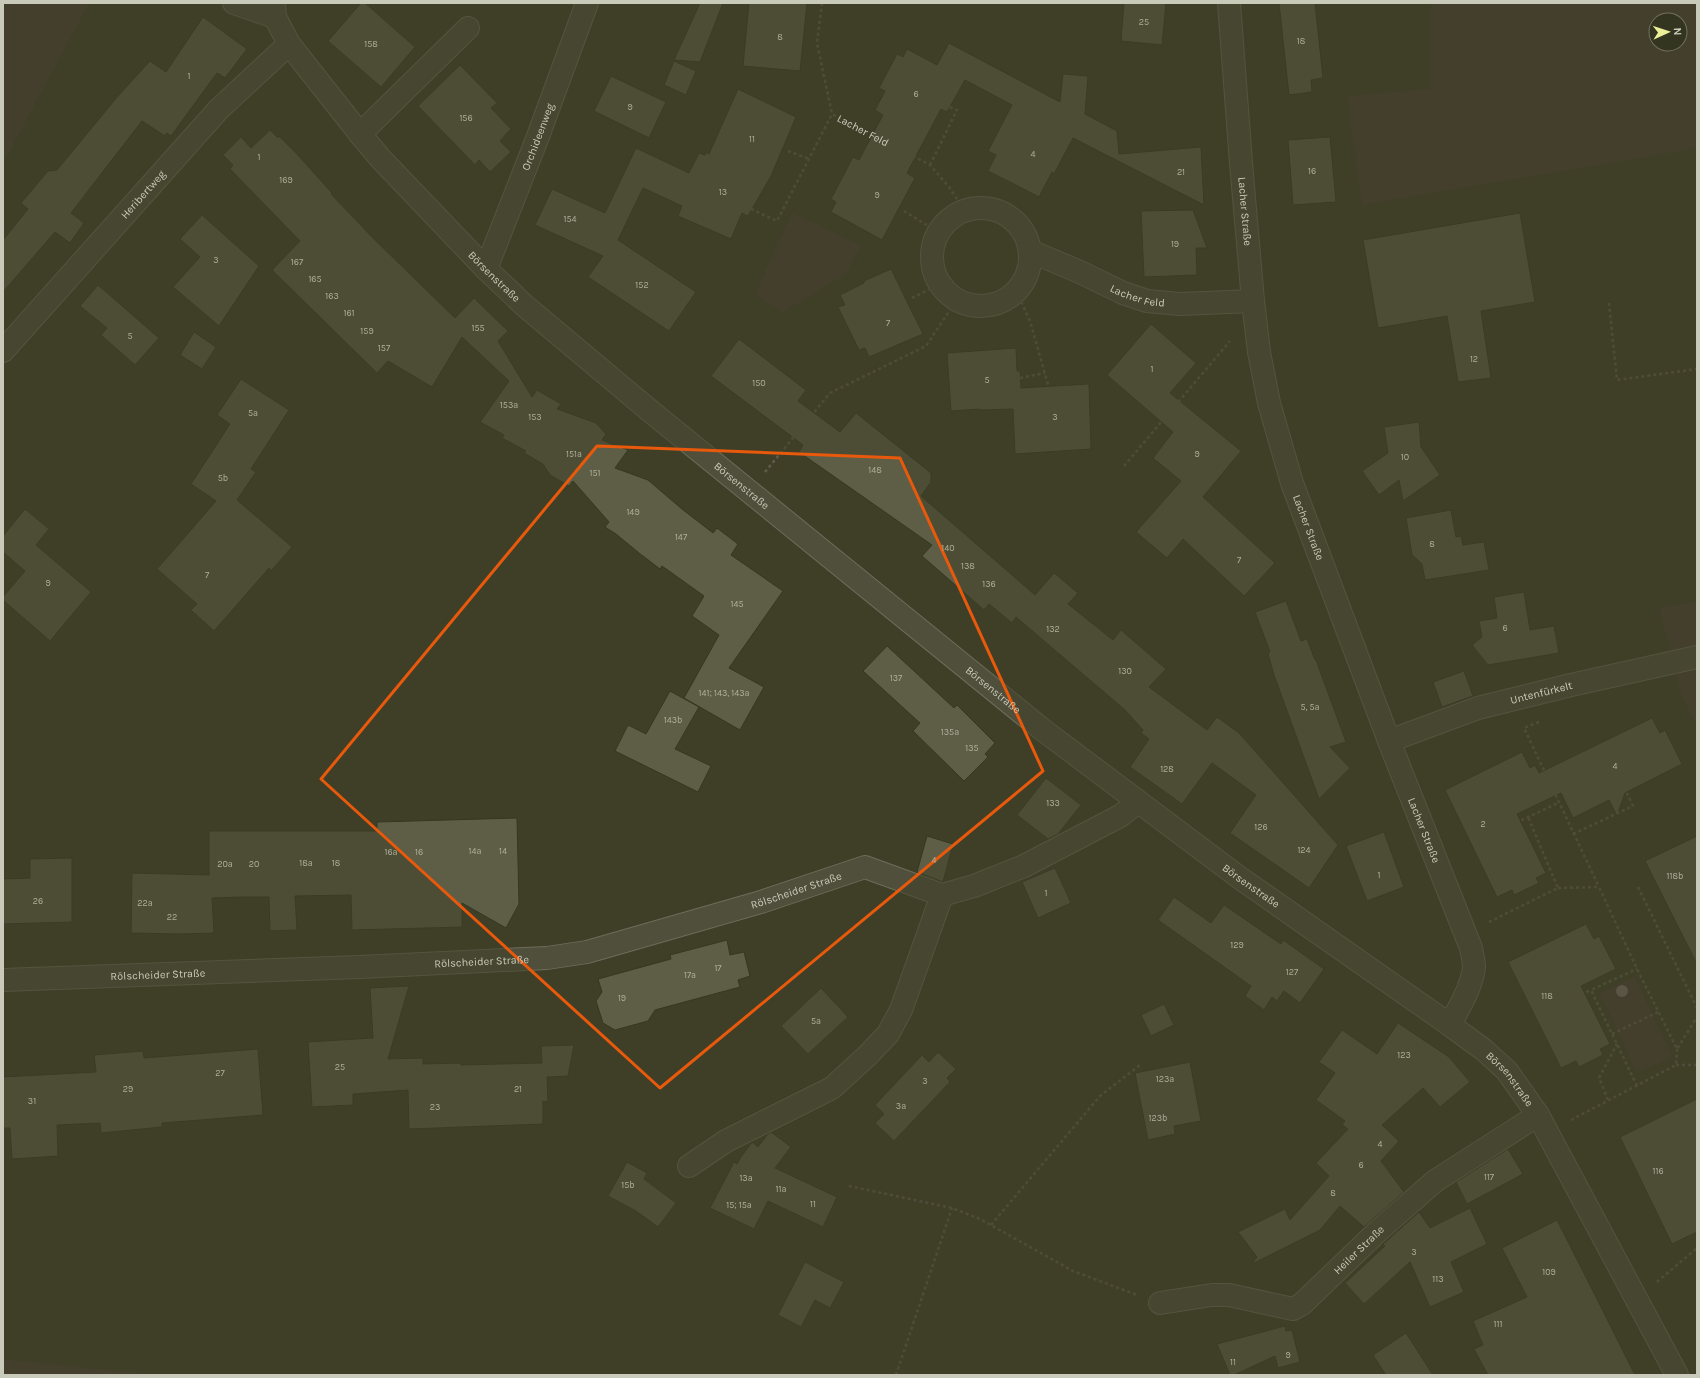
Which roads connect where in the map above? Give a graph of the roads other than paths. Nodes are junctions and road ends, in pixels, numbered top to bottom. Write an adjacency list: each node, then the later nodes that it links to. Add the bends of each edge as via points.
1 (234, 3): 4 (street)
2 (587, 3): 9 (street, Orchideenweg)
3 (1229, 3): 10 (street, Lacher Straße)
4 (275, 10): 6 (street, Börsenstraße)
5 (468, 28): 7 (street)
6 (289, 44): 7 (street, Börsenstraße); 11 (street, Heribertweg, via 219,109)
7 (360, 134): 9 (street, Börsenstraße)
8 (1030, 251): 8 (street, via 1022,230 1012,218 999,210 985,207 964,210 944,223 932,248 931,261 934,274 948,295 973,306 987,306 1000,302 1021,285 1028,273); 10 (street, Lacher Feld, via 1123,293 1147,301 1180,304)
9 (486, 268): 14 (street, Börsenstraße, via 525,306 749,492 1042,730)
10 (1253, 301): 13 (street, Lacher Straße, via 1269,403 1292,483)
11 (3, 351)
12 (1697, 657): 13 (street, Untenfürkelt, via 1478,708)
13 (1389, 741): 17 (street, Lacher Straße, via 1471,948 1474,966 1468,987)
14 (1138, 802): 15 (street, via 1120,816 1024,866 974,886); 17 (street, Börsenstraße, via 1240,878)
15 (942, 895): 16 (street, Rölscheider Straße, via 865,867 761,902 659,932 587,952 547,958 360,968); 19 (street, via 901,1010 888,1034 832,1088 726,1141)
16 (3, 980)
17 (1450, 1025): 18 (street, Börsenstraße, via 1507,1071)
18 (1542, 1123): 20 (street, Heiler Straße, via 1435,1181 1302,1304 1293,1309 1229,1295); 21 (street, Börsenstraße)
19 (689, 1166)
20 (1160, 1303)
21 (1677, 1375)

